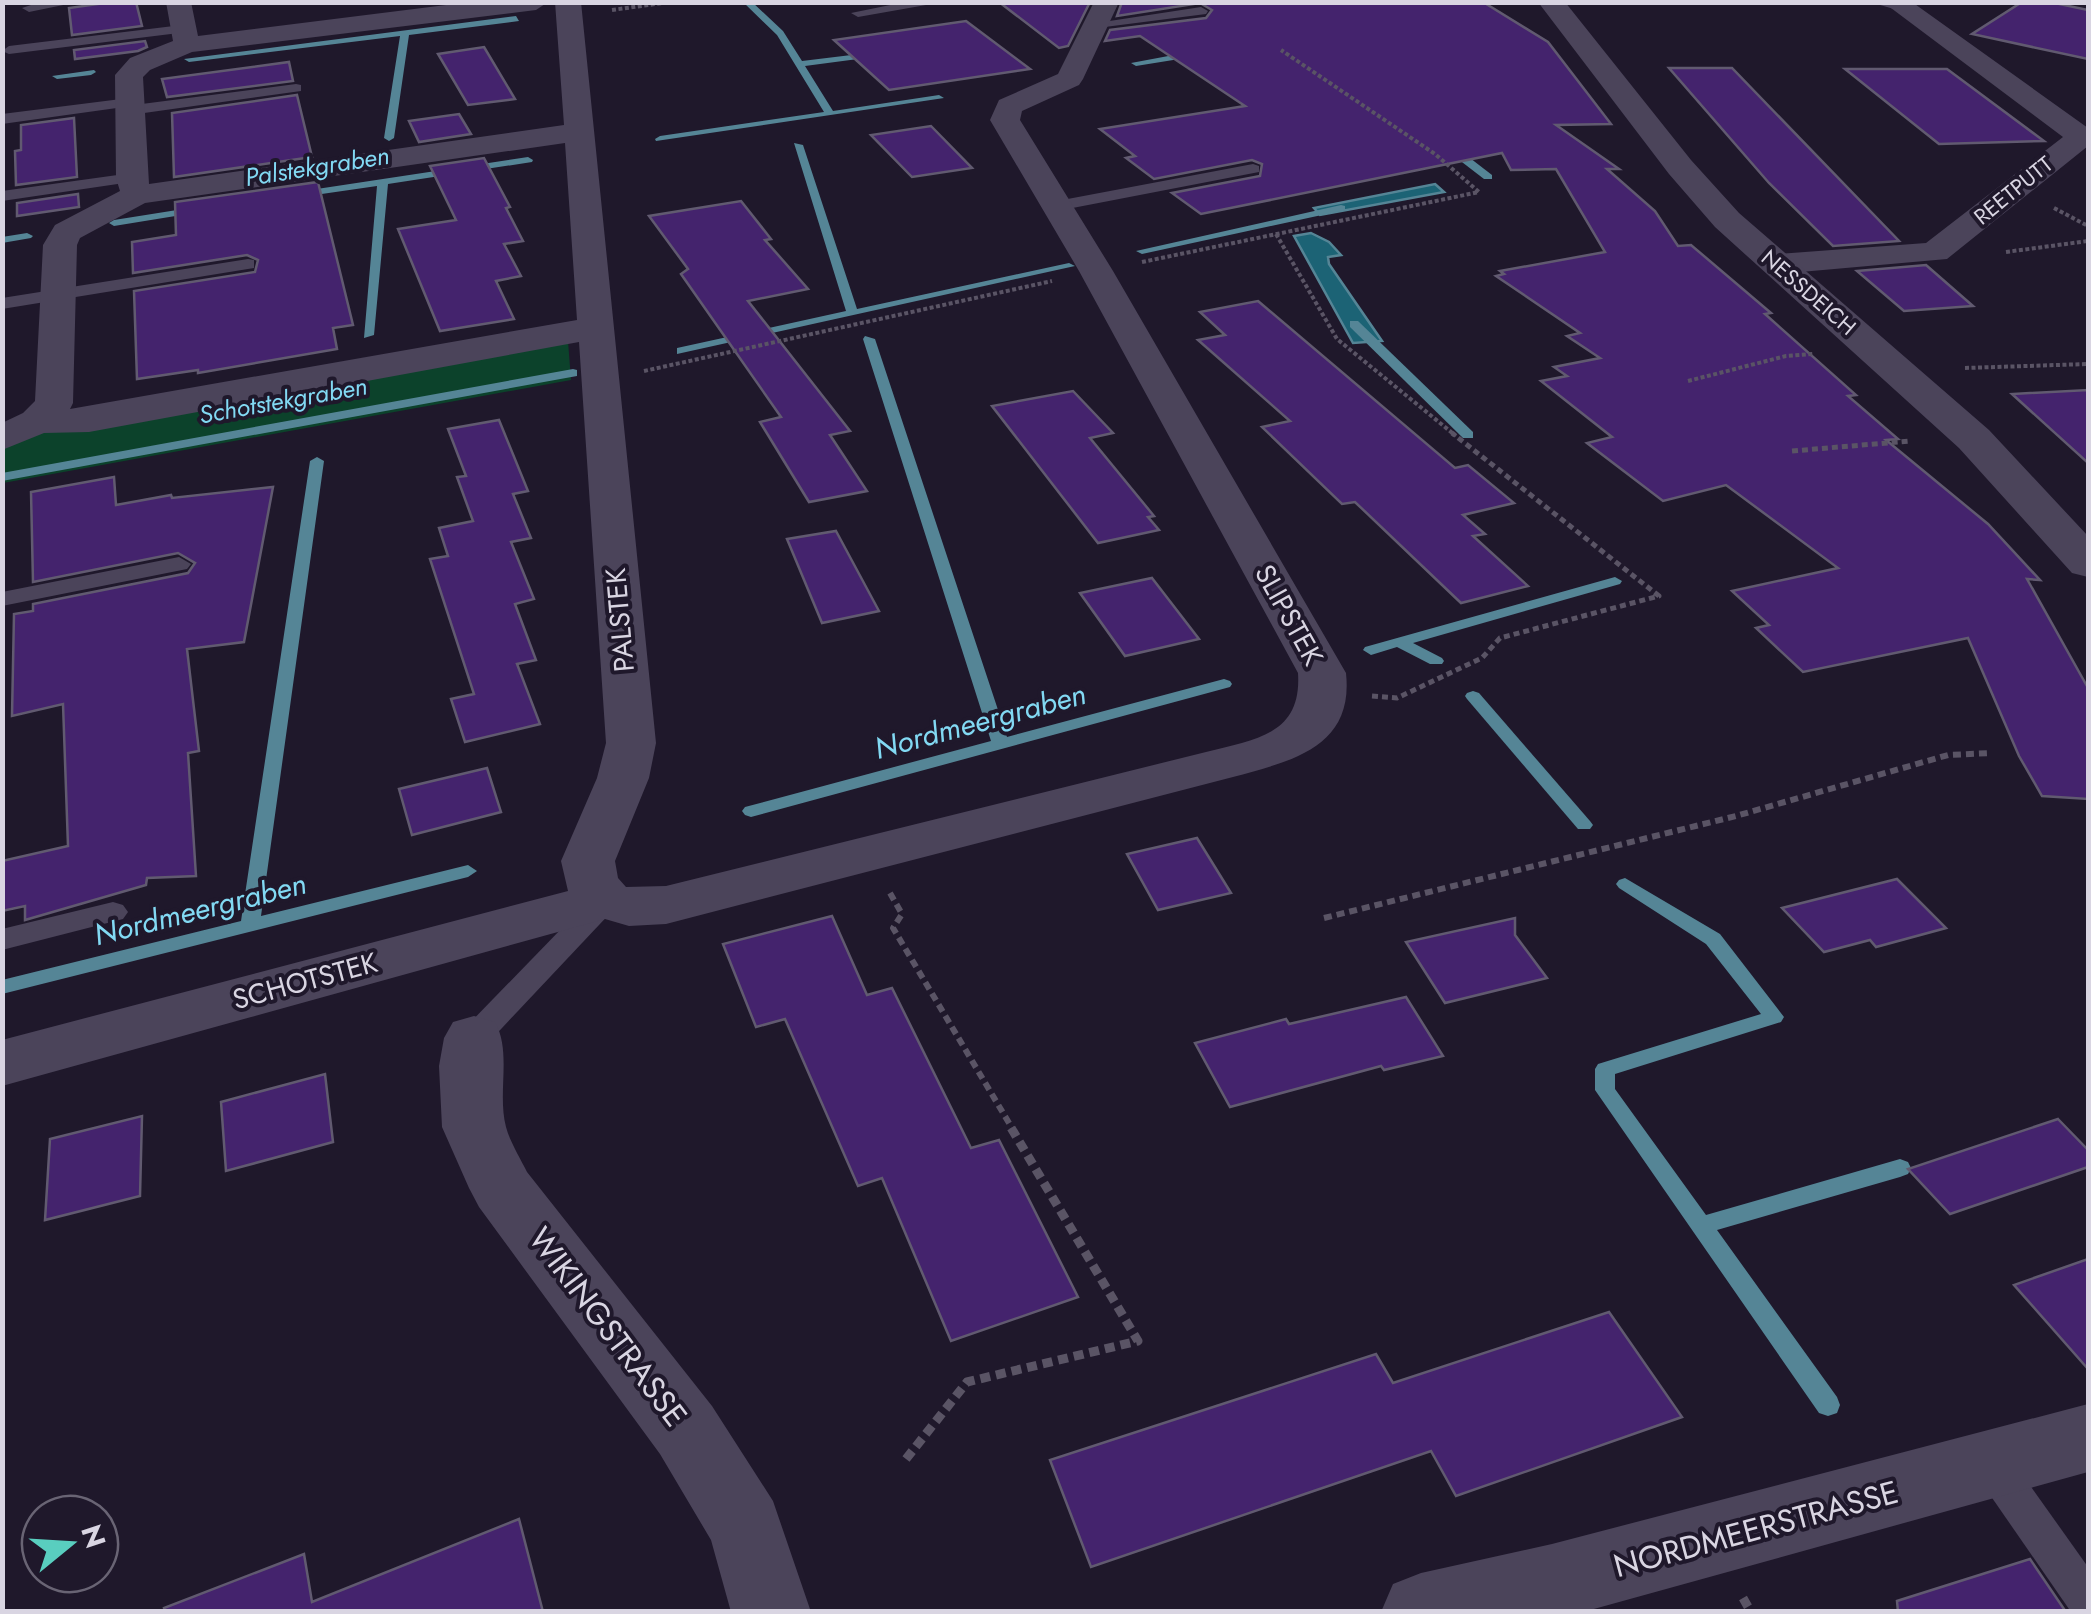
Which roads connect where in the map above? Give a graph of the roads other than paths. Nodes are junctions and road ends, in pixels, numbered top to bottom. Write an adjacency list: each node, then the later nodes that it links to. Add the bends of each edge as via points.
1 (72, 2): 6 (lane)
2 (937, 2): 8 (lane)
3 (1551, 2): 22 (street, NESSDEICH, via 1680,167)
4 (1892, 4): 16 (street, REETPUTT)
5 (558, 7): 10 (street); 15 (street, PALSTEK)
6 (29, 8)
7 (1201, 11): 9 (lane)
8 (858, 13)
9 (1102, 13): 20 (street, SLIPSTEK, via 1069,79 1009,106 1004,120)
10 (182, 25): 11 (lane); 13 (street, via 129,75)
11 (9, 50)
12 (296, 88): 13 (lane)
13 (130, 106): 14 (lane); 18 (street)
14 (2, 119)
15 (578, 132): 18 (street); 25 (street, PALSTEK)
16 (2085, 139): 22 (street, REETPUTT, via 1935,252)
17 (1253, 169): 20 (lane)
18 (135, 186): 19 (lane); 23 (street, via 66,232)
19 (2, 196)
20 (1057, 206): 31 (street, SLIPSTEK, via 1322,674 1327,693 1311,726 1276,748 666,905 629,907)
21 (248, 264): 23 (lane)
22 (1777, 264): 28 (street, NESSDEICH, via 2013,478)
23 (58, 294): 24 (lane); 26 (street, via 54,403)
24 (2, 304)
25 (594, 328): 26 (street, via 89,420); 31 (street, PALSTEK, via 632,743 588,861 592,883)
26 (37, 421): 27 (street)
27 (2, 438)
28 (2088, 563)
29 (179, 564): 30 (lane)
30 (2, 599)
31 (606, 900): 34 (lane); 35 (street, SCHOTSTEK)
32 (113, 912): 33 (lane)
33 (2, 940)
34 (474, 1038): 39 (street, WIKINGSTRASSE, via 474,1127 502,1188 686,1430 746,1527)
35 (2, 1063)
36 (2088, 1438): 37 (street, NORDMEERSTRASSE)
37 (1993, 1466): 38 (lane); 40 (street, NORDMEERSTRASSE)
38 (2088, 1602)
39 (771, 1612)
40 (1422, 1612)

